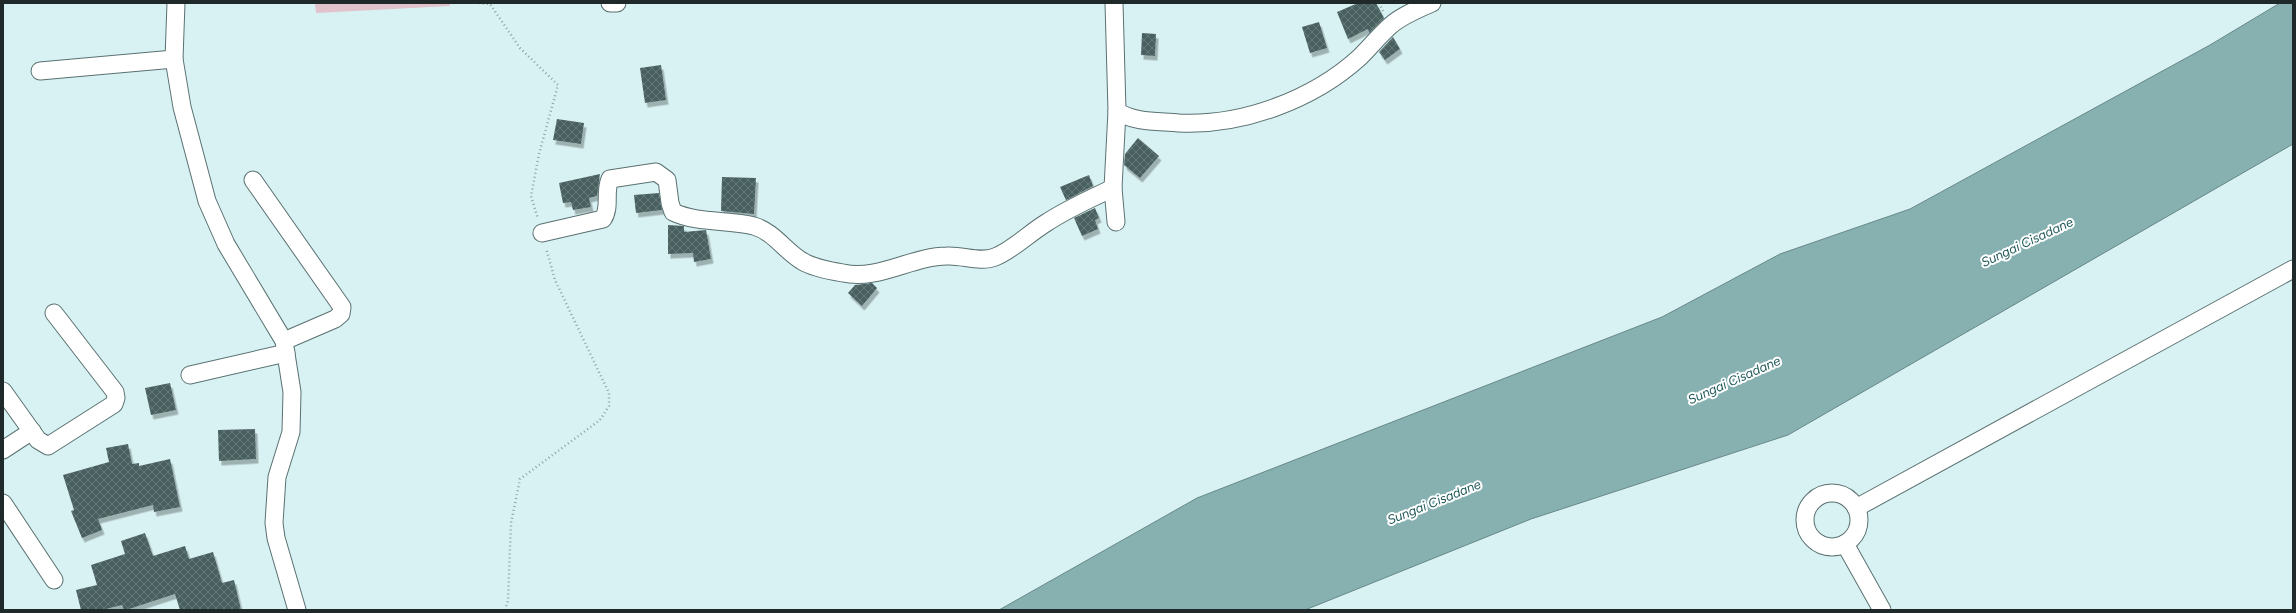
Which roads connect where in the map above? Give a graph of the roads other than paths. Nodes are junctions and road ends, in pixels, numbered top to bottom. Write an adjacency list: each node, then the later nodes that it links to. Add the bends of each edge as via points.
1 (176, 3): 6 (street)
2 (610, 3): 3 (street)
3 (617, 3)
4 (1114, 3): 8 (street)
5 (1432, 3): 8 (street, via 1391,25 1359,58 1310,92 1254,115 1198,124 1138,119 1126,117)
6 (174, 59): 7 (street); 15 (street, via 183,113 207,201 226,244)
7 (40, 71)
8 (1117, 111): 10 (street)
9 (253, 180): 15 (street, via 342,307 341,314 335,319)
10 (1113, 188): 11 (street); 12 (street, via 1046,222 996,257 982,259 947,256 918,260 866,274 845,274 808,264 795,256 770,233 754,226 695,220 673,212 667,180 656,172 610,179 607,186 608,213 603,219)
11 (1116, 222)
12 (542, 233)
13 (2293, 270): 21 (street)
14 (54, 313): 18 (street, via 115,392 116,398 114,404 48,446)
15 (285, 347): 16 (street); 24 (street, via 292,392 290,432 277,477 274,523)
16 (190, 375)
17 (3, 391): 18 (street)
18 (32, 431): 19 (street)
19 (3, 450)
20 (3, 503): 23 (street)
21 (1856, 508): 22 (street, via 1858,528); 22 (street, via 1847,496 1833,492 1819,495 1808,505 1804,518 1807,532 1817,543 1831,547)
22 (1845, 544): 25 (street)
23 (54, 580)
24 (296, 610)
25 (1882, 610)

